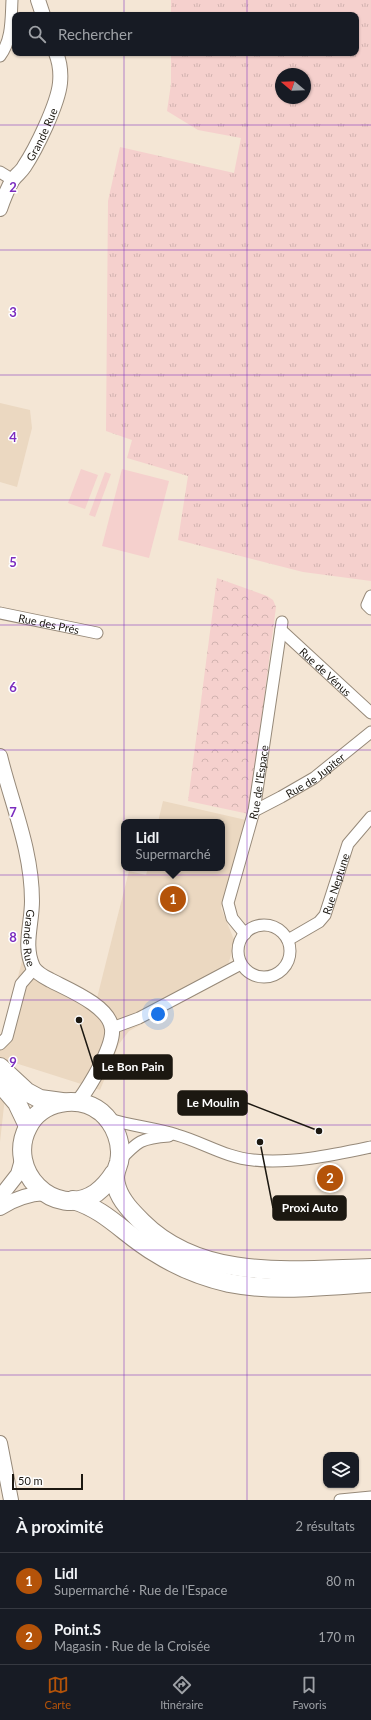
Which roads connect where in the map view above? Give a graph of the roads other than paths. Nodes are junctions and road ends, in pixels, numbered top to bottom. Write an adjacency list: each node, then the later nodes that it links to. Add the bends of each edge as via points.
1 (12, 0): 4 (street, via 10,33 7,47)
2 (38, 0): 3 (street)
3 (42, 12)
4 (0, 56)
5 (57, 56): 7 (street, Grande Rue, via 60,69 58,94 35,148 23,169)
6 (0, 172): 7 (street)
7 (13, 180): 8 (street, Grande Rue)
8 (0, 209)
9 (371, 596): 10 (street, via 368,605)
10 (371, 609)
11 (0, 613): 13 (street, Rue des Prés)
12 (282, 626): 14 (street, Rue de Vénus); 17 (street, Rue de l'Espace)
13 (97, 633)
14 (371, 713)
15 (371, 732): 17 (street, Rue de Jupiter, via 314,778)
16 (0, 756): 22 (street, Grande Rue, via 28,854 32,903 28,944 29,957)
17 (254, 811): 19 (street, Rue de l'Espace, via 228,903 232,918)
18 (371, 817): 20 (street, Rue Neptune, via 348,844 325,915 319,922)
19 (245, 934): 20 (street, via 264,925 278,929); 21 (street, via 238,951)
20 (288, 940): 21 (street, via 290,958 286,966 276,974 263,977 254,975)
21 (241, 964): 23 (street, via 139,1018)
22 (34, 969): 23 (street, Grande Rue, via 96,1006 107,1015); 24 (street, via 21,984 7,1037)
23 (112, 1028): 26 (street, via 111,1039)
24 (0, 1044)
25 (0, 1067): 28 (main road, via 28,1092 40,1099)
26 (94, 1078): 28 (street); 29 (street, via 95,1097)
27 (0, 1083): 30 (main road, via 17,1103)
28 (71, 1102): 29 (main road, via 92,1106); 30 (main road, via 50,1106 38,1114)
29 (105, 1116): 31 (street); 34 (main road, via 115,1129 118,1139 120,1150)
30 (28, 1126): 33 (main road, via 22,1148)
31 (178, 1135): 32 (street, via 226,1153 266,1161 330,1156); 34 (street, via 148,1137 133,1145)
32 (371, 1146)
33 (22, 1160): 35 (main road, via 30,1179); 36 (street, via 18,1174)
34 (116, 1167): 37 (main road, via 106,1185 95,1194); 39 (main road, via 119,1195 132,1212 150,1230 169,1243 194,1254 221,1264 251,1269)
35 (45, 1193): 37 (main road); 38 (street, via 18,1198)
36 (0, 1197)
37 (73, 1200): 40 (main road, via 100,1210 136,1240 177,1265 229,1283 264,1286)
38 (0, 1208)
39 (371, 1268)
40 (371, 1284)
41 (0, 1443): 43 (street)
42 (371, 1497): 44 (street)
43 (11, 1500)
44 (340, 1500)

